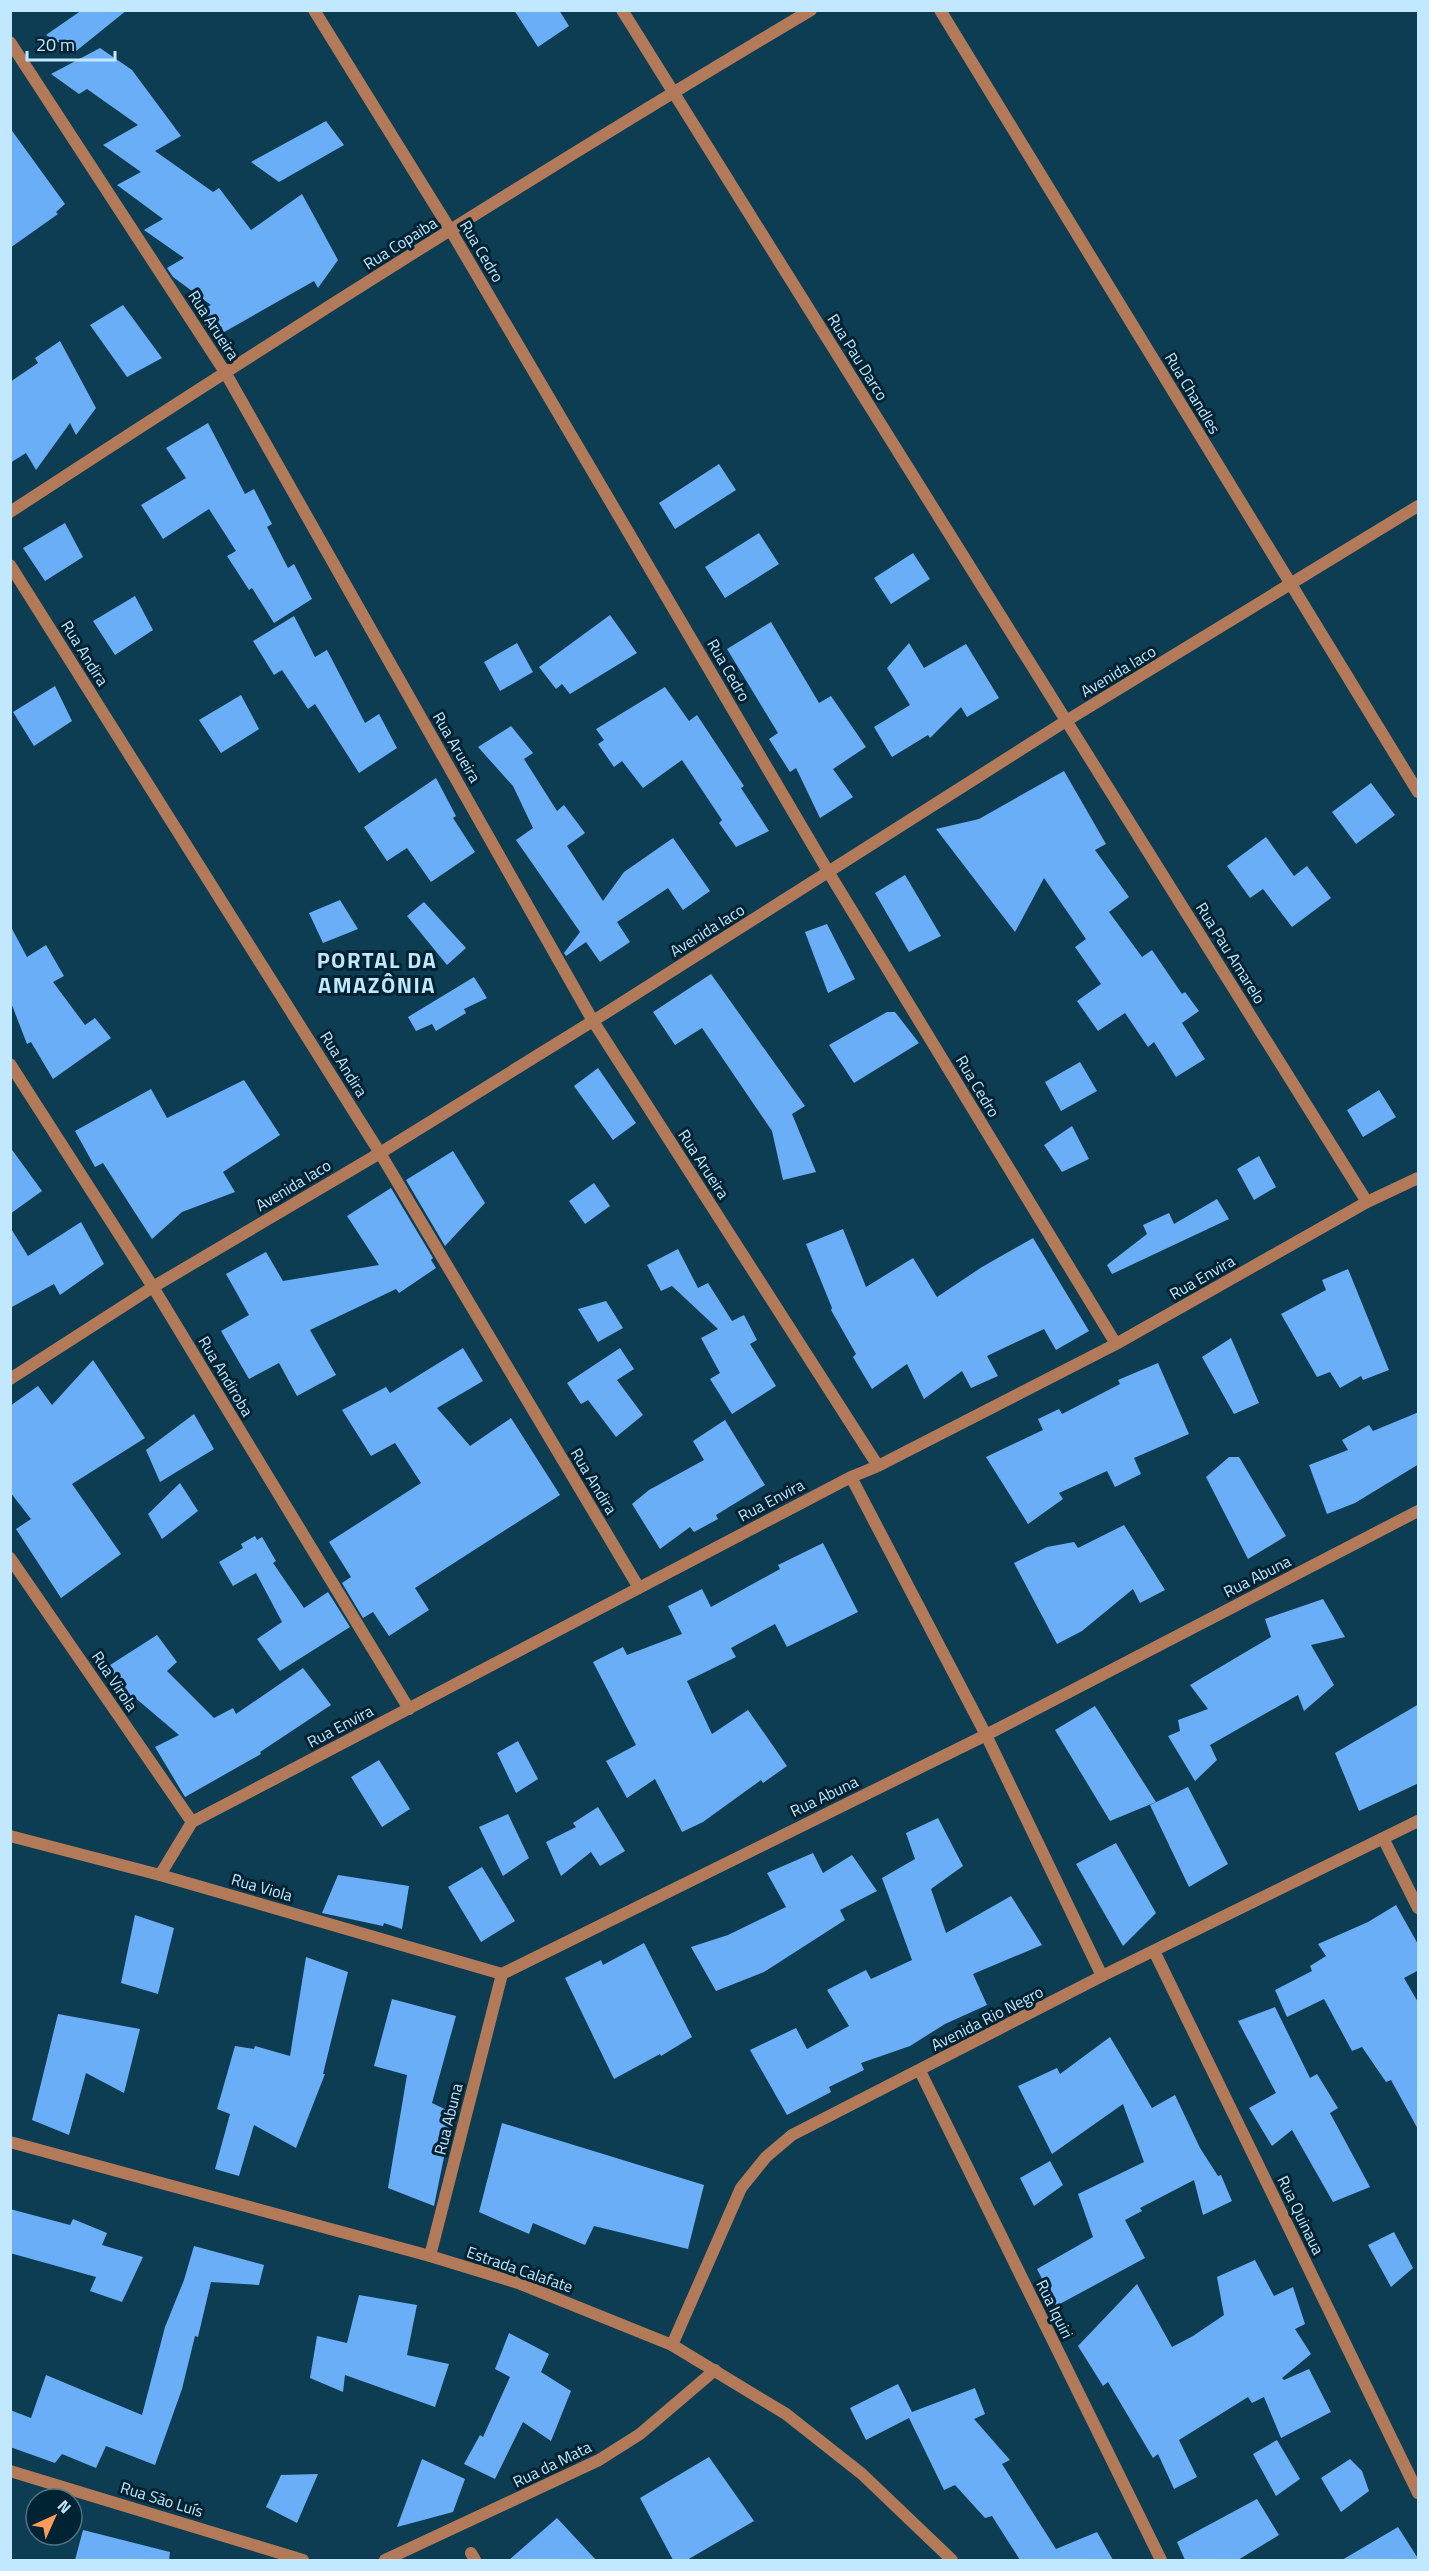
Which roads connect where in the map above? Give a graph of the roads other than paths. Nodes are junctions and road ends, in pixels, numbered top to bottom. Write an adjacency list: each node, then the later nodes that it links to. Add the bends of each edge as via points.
1 (314, 10): 7 (street, Rua Cedro)
2 (622, 10): 6 (street, Rua Pau Darco)
3 (811, 10): 6 (street, Rua Copaiba)
4 (940, 10): 12 (street, Rua Chandles)
5 (10, 42): 8 (street, Rua Arueira)
6 (673, 93): 7 (street, Rua Copaiba); 13 (street, Rua Pau Darco)
7 (451, 231): 8 (street, Rua Copaiba); 15 (street, Rua Cedro)
8 (225, 372): 10 (street, Rua Copaiba); 16 (street, Rua Arueira)
9 (1419, 506): 12 (street, Avenida Iaco)
10 (10, 512)
11 (10, 565): 18 (street, Rua Andira)
12 (1291, 586): 13 (street, Avenida Iaco); 14 (street, Rua Chandles)
13 (1066, 721): 15 (street, Avenida Iaco); 20 (street, Rua Pau Amarelo)
14 (1419, 792)
15 (829, 873): 16 (street, Avenida Iaco); 22 (street, Rua Cedro)
16 (593, 1021): 18 (street, Avenida Iaco); 24 (street, Rua Arueira)
17 (10, 1064): 21 (street, Rua Andiroba)
18 (380, 1153): 21 (street, Avenida Iaco); 28 (street, Rua Andira)
19 (1419, 1178): 20 (street, Rua Envira)
20 (1367, 1202): 22 (street, Rua Envira)
21 (153, 1287): 23 (street, Avenida Iaco); 29 (street, Rua Andiroba)
22 (1116, 1344): 24 (street, Rua Envira)
23 (10, 1379)
24 (878, 1466): 25 (street, Rua Envira)
25 (850, 1477): 28 (street, Rua Envira); 30 (street)
26 (1419, 1511): 30 (street, Rua Abuna)
27 (10, 1558): 32 (street, Rua Virola)
28 (639, 1588): 29 (street, Rua Envira)
29 (409, 1709): 32 (street, Rua Envira)
30 (986, 1735): 38 (street, Rua Abuna); 39 (street)
31 (1419, 1821): 34 (street, Avenida Rio Negro)
32 (192, 1822): 35 (street)
33 (10, 1836): 35 (street, Rua Viola)
34 (1383, 1838): 36 (street); 37 (street, Avenida Rio Negro)
35 (160, 1875): 38 (street, Rua Viola)
36 (1419, 1908)
37 (1154, 1951): 39 (street, Avenida Rio Negro); 46 (street, Rua Quinaua)
38 (502, 1974): 42 (street, Rua Abuna)
39 (1102, 1976): 40 (street, Avenida Rio Negro)
40 (920, 2071): 43 (street, Avenida Rio Negro, via 792,2135 766,2157 741,2188); 50 (street, Rua Iquiri)
41 (10, 2142): 42 (street, Estrada Calafate)
42 (430, 2256): 43 (street, Estrada Calafate, via 518,2283)
43 (672, 2346): 44 (street, Estrada Calafate)
44 (715, 2370): 48 (street, Rua da Mata, via 640,2434 599,2460); 49 (street, Estrada Calafate, via 786,2414 862,2474)
45 (10, 2471): 47 (street, Rua São Luís)
46 (1419, 2493)
47 (303, 2560)
48 (385, 2560)
49 (952, 2560)
50 (1161, 2560)

